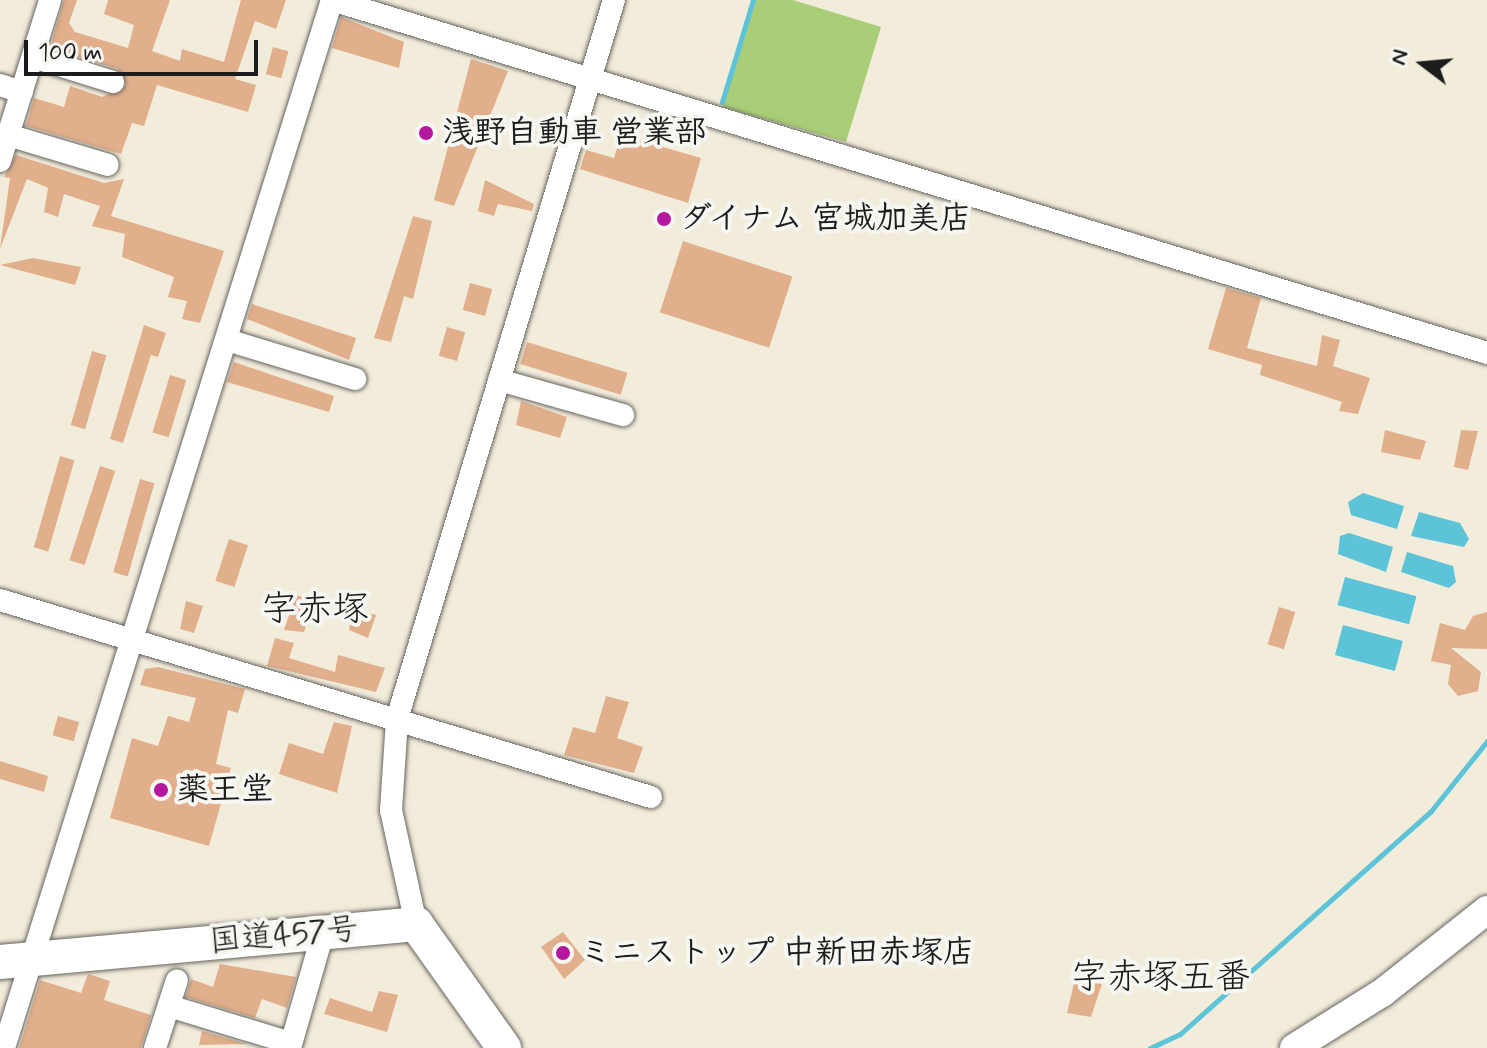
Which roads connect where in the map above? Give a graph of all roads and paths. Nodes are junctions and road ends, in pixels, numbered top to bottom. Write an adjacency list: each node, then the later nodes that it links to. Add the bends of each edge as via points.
1 (50, 0): 4 (street)
2 (332, 0): 5 (street); 11 (street)
3 (614, 0): 5 (street)
4 (33, 57): 6 (street); 7 (street)
5 (590, 78): 12 (street); 14 (street)
6 (113, 82)
7 (11, 88): 8 (street)
8 (8, 135): 9 (street); 10 (street)
9 (0, 161)
10 (108, 165)
11 (227, 340): 13 (street); 17 (street)
12 (1487, 353)
13 (355, 379)
14 (499, 380): 15 (street); 18 (street)
15 (623, 415)
16 (0, 600): 17 (street)
17 (135, 641): 18 (street); 23 (street)
18 (397, 719): 19 (street); 21 (street, via 391,810)
19 (651, 797)
20 (1487, 910): 30 (main road, via 1382,993)
21 (416, 924): 22 (highway, 国道457号); 29 (highway)
22 (323, 933): 23 (highway, 国道457号); 26 (street)
23 (16, 961): 27 (street)
24 (177, 980): 25 (street)
25 (169, 1006): 26 (street); 28 (street)
26 (290, 1046)
27 (4, 1048)
28 (155, 1048)
29 (504, 1048)
30 (1294, 1048)

